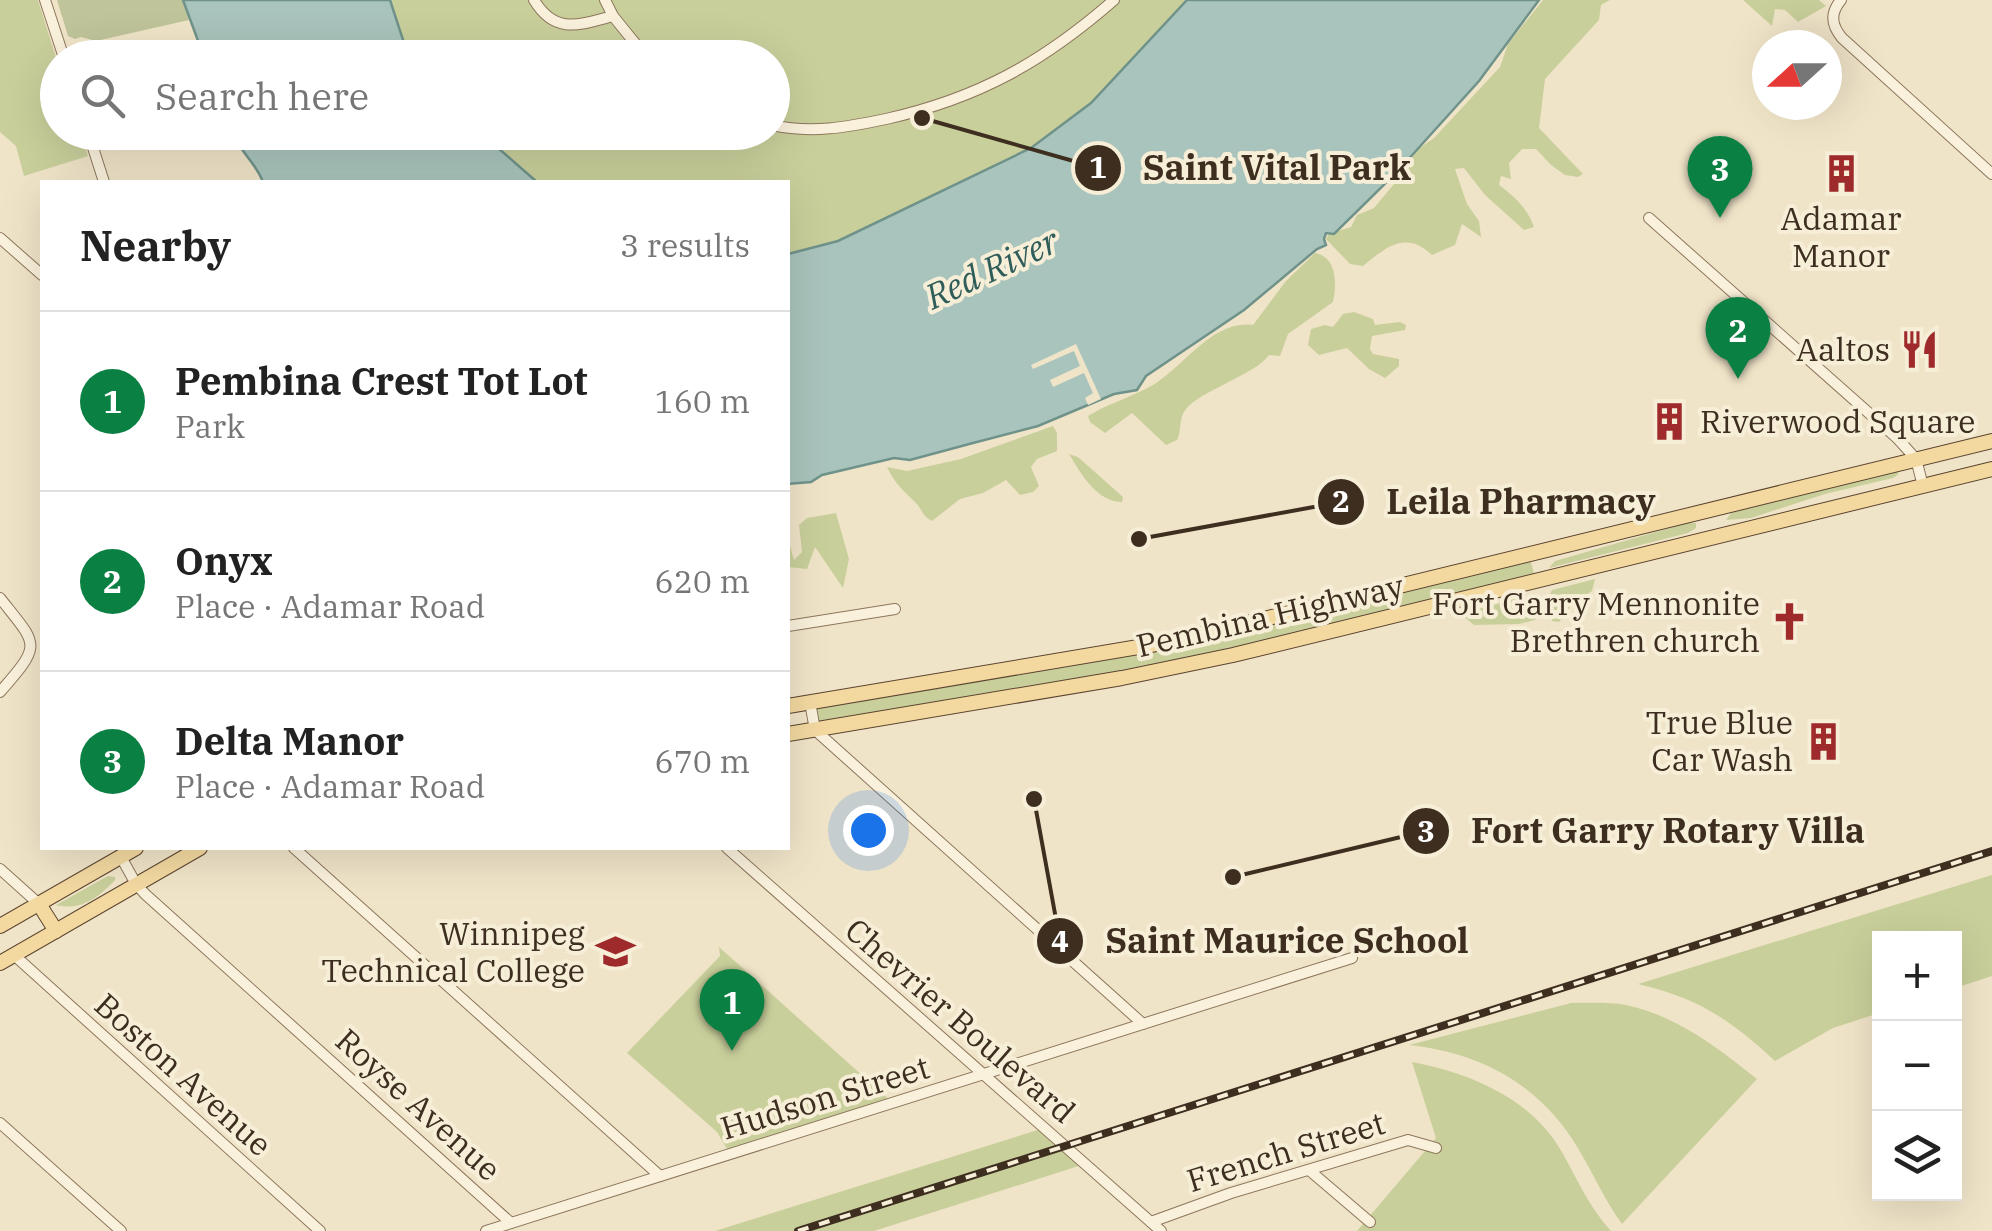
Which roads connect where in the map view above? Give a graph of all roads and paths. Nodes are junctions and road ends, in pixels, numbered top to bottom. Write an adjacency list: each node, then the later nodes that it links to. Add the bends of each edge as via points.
1 (45, 0): 7 (street)
2 (534, 0): 6 (street, via 554,22)
3 (605, 0): 6 (street)
4 (1114, 0): 9 (street, via 1039,60 948,104 841,129)
5 (1841, 0): 11 (street, via 1832,20 1842,38)
6 (613, 16): 8 (street)
7 (58, 40)
8 (632, 40)
9 (790, 126)
10 (94, 150): 12 (street)
11 (1992, 174)
12 (103, 180)
13 (1649, 218): 17 (street)
14 (0, 238): 15 (street)
15 (40, 273)
16 (1992, 441): 17 (main road, Pembina Highway)
17 (1916, 459): 19 (street); 23 (main road, Pembina Highway, via 1242,626)
18 (1992, 469): 19 (main road, Pembina Highway)
19 (1923, 486): 26 (main road, Pembina Highway, via 1234,655)
20 (0, 598): 24 (street, via 26,626 32,645)
21 (895, 609): 22 (street)
22 (790, 626)
23 (966, 676): 25 (main road, Pembina Highway); 26 (main road)
24 (0, 692)
25 (810, 702): 27 (main road, Pembina Highway); 28 (street)
26 (971, 704): 28 (main road, Pembina Highway)
27 (790, 706)
28 (815, 730): 29 (main road, Pembina Highway); 42 (street)
29 (790, 734)
30 (133, 850): 34 (main road)
31 (196, 850): 36 (main road)
32 (296, 850): 47 (street)
33 (729, 850): 43 (street, Chevrier Boulevard)
34 (121, 857): 36 (street, Royse Avenue); 37 (main road)
35 (0, 869): 37 (street)
36 (136, 884): 39 (main road); 50 (street, Royse Avenue)
37 (39, 904): 38 (main road); 39 (main road)
38 (0, 926)
39 (56, 932): 41 (main road)
40 (1352, 958): 42 (street, Hudson Street)
41 (7, 959): 52 (street, Boston Avenue)
42 (1143, 1024): 43 (street, Hudson Street)
43 (983, 1074): 47 (street, Hudson Street); 48 (street, Chevrier Boulevard)
44 (0, 1123): 51 (street)
45 (1436, 1148): 46 (street, French Street, via 1408,1140)
46 (1309, 1170): 48 (street, French Street); 49 (street)
47 (660, 1176): 50 (street, Hudson Street)
48 (1151, 1222): 54 (street, Chevrier Boulevard)
49 (1370, 1222)
50 (511, 1223): 53 (street, Hudson Street)
51 (120, 1231)
52 (320, 1231)
53 (486, 1231)
54 (1161, 1231)

